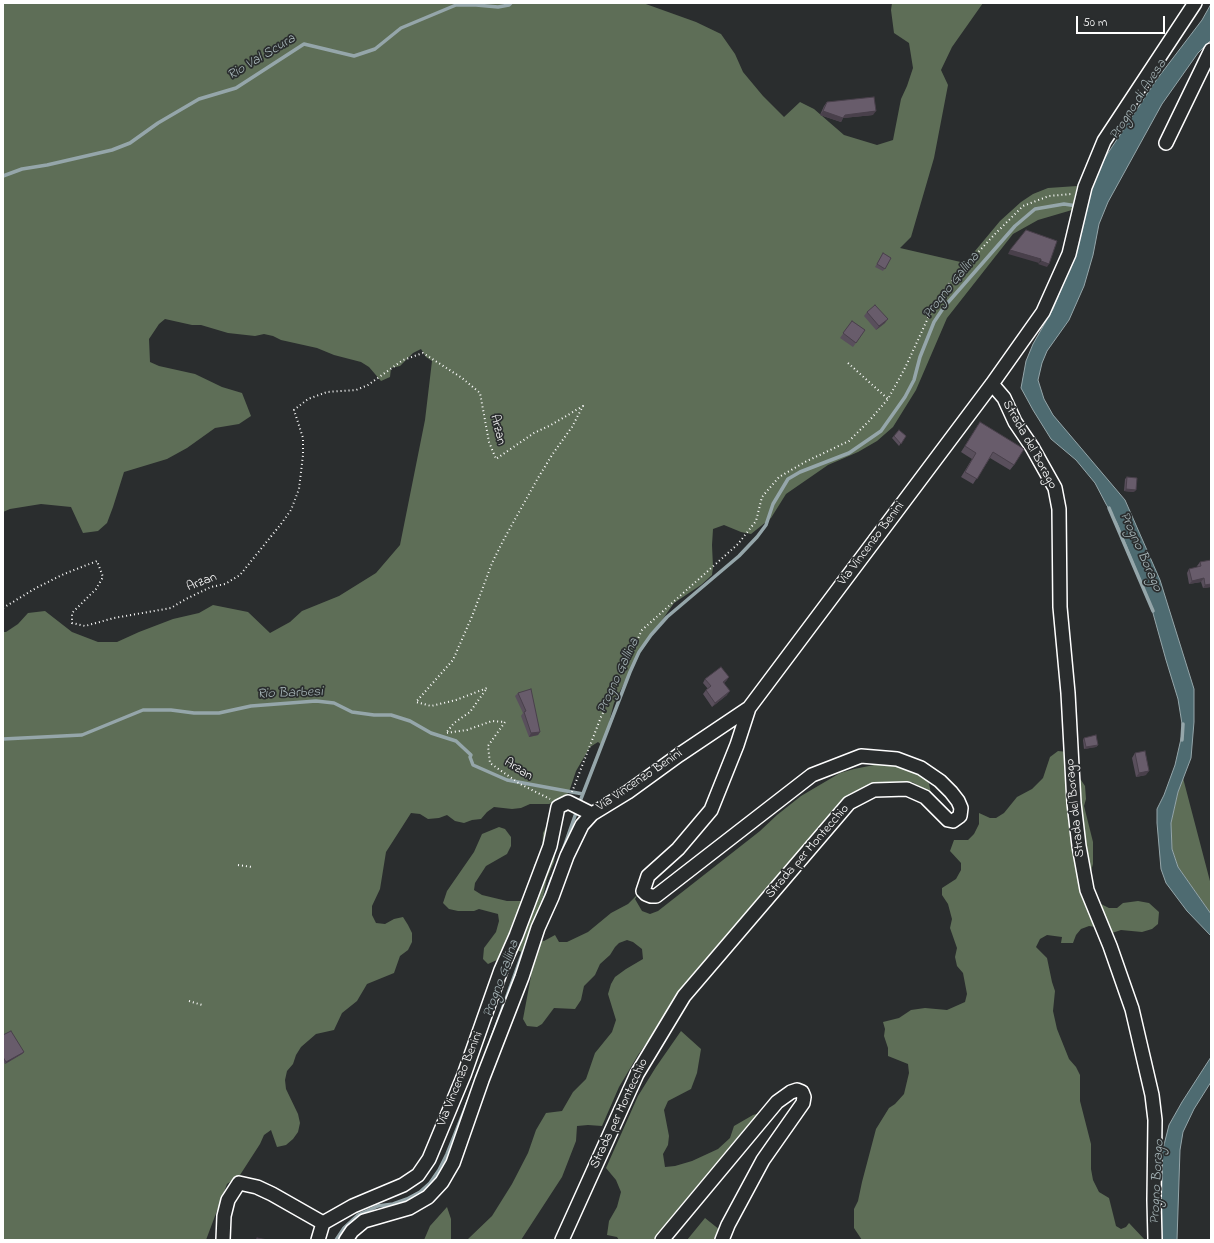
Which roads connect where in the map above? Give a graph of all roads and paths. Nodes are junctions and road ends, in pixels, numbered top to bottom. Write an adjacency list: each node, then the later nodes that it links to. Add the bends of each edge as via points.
1 (1195, 3): 4 (street, Via Vincenzo Benini, via 1104,141)
2 (1211, 50): 3 (street)
3 (1166, 143)
4 (1081, 202): 6 (street, Via Vincenzo Benini, via 1069,254 1043,312); 7 (path, via 1049,196 1023,206 994,235 948,284)
5 (848, 363): 7 (path)
6 (992, 384): 9 (street, Via Vincenzo Benini); 23 (street, Strada del Borago, via 1004,398 1015,422 1055,488 1059,509 1060,607 1079,846 1087,890 1126,991 1152,1094 1155,1120)
7 (888, 398): 10 (path, via 849,441 779,477 762,497 756,521 738,544 642,630)
8 (3, 608): 10 (path, Arzan, via 36,588 97,561 103,577 96,589 72,613 72,624 85,626 171,608 240,575 291,510 299,489 303,438 294,410 308,399 327,392 356,390 368,385 403,360 423,353 480,393 489,442 496,459 534,433 583,406 541,472 504,539 452,660 416,702 431,706 487,688 470,712 454,723 446,733 467,730 492,721 505,722 488,746 490,763 520,784)
9 (749, 708): 11 (street, Via Vincenzo Benini, via 628,792); 20 (street, Strada per Montecchio, via 712,810 678,849 648,876 643,891 646,894 656,896 812,774 861,756 897,759 921,768 951,792 961,808 960,816 953,821 948,820 925,797 907,789 874,790 849,803 684,996 637,1074)
10 (564, 804): 11 (street, Via Vincenzo Benini); 16 (street, Via Vincenzo Benini, via 558,807 550,846 501,970 464,1075 429,1160 418,1176 403,1185 353,1206)
11 (589, 813): 19 (street, Via Vincenzo Benini, via 567,856 538,928 453,1163 442,1182 428,1197 408,1208 364,1221)
12 (238, 865): 13 (path)
13 (252, 867)
14 (189, 1002): 15 (path)
15 (202, 1005)
16 (323, 1223): 17 (street, via 272,1194 239,1183 228,1200); 18 (street)
17 (223, 1240)
18 (318, 1240)
19 (346, 1240)
20 (562, 1240)
21 (662, 1240): 22 (street, via 777,1102 791,1092 802,1092 802,1103 763,1160)
22 (722, 1240)
23 (1155, 1240)

